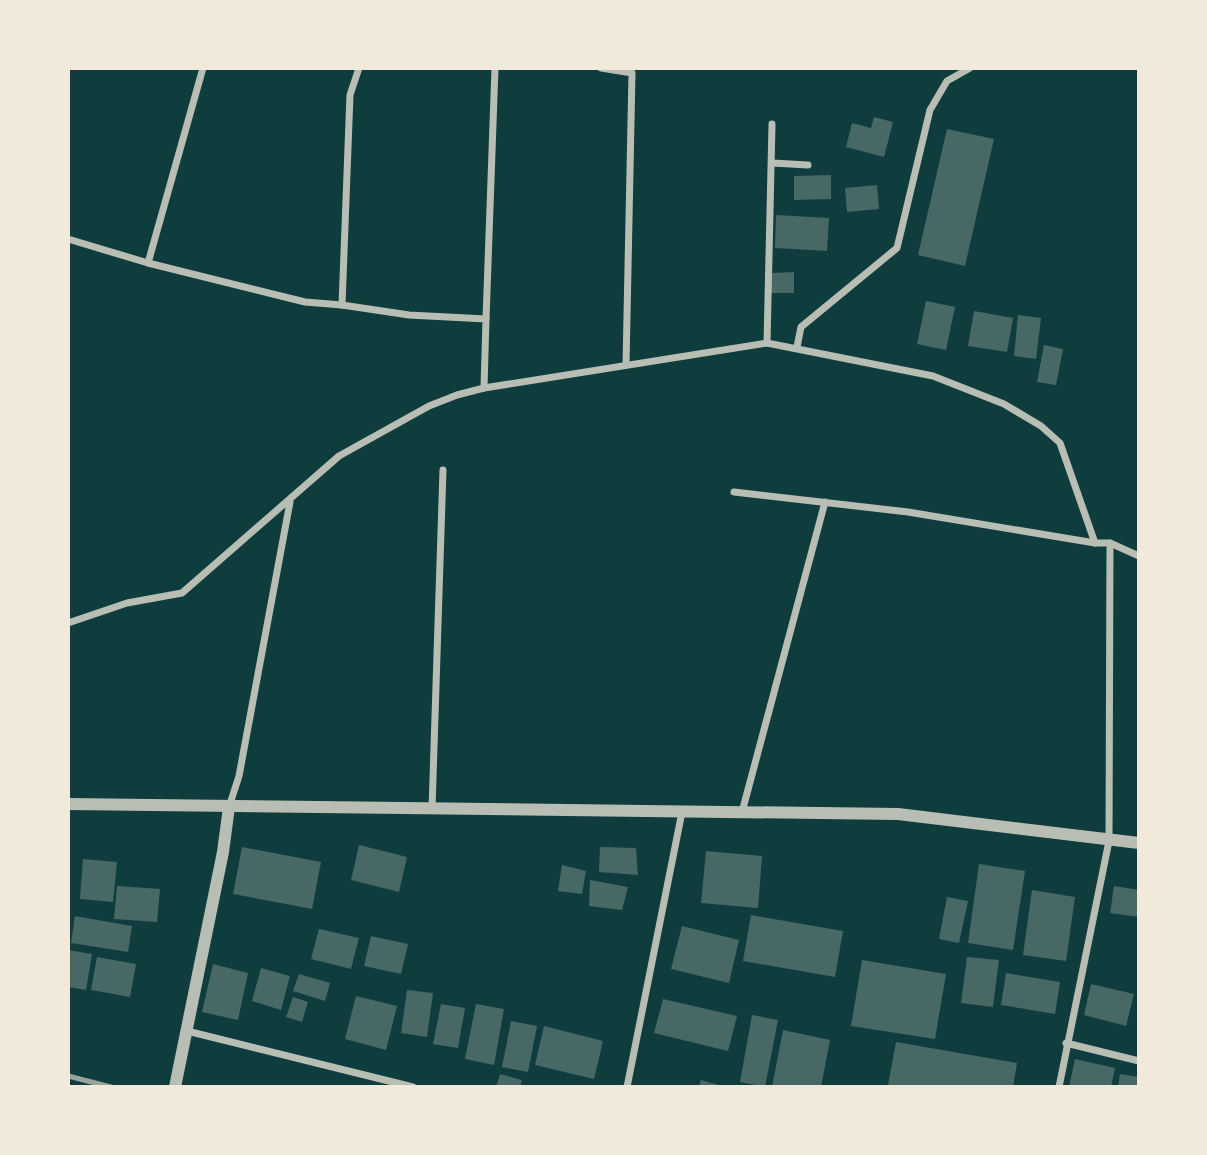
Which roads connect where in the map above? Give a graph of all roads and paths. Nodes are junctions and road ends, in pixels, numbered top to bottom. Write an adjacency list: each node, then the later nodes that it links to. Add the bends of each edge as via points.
1 (203, 68): 11 (street)
2 (359, 68): 12 (street, via 350,95)
3 (495, 68): 13 (street)
4 (601, 68): 6 (street)
5 (970, 68): 15 (street, via 947,81 930,110 897,248 801,327)
6 (632, 70): 16 (street)
7 (772, 124): 8 (street)
8 (772, 163): 9 (street); 14 (street)
9 (808, 165)
10 (68, 239): 11 (street)
11 (148, 263): 12 (street, via 305,302)
12 (342, 305): 13 (street)
13 (486, 319): 17 (street)
14 (767, 343): 15 (street); 16 (street)
15 (797, 347): 22 (street, via 933,376 1004,404 1041,426 1060,443)
16 (626, 365): 17 (street)
17 (484, 388): 20 (street, via 429,406 384,429 339,456)
18 (443, 470): 28 (street)
19 (734, 492): 21 (street)
20 (290, 501): 25 (street, via 182,593 128,603); 27 (street, via 239,776)
21 (825, 502): 22 (street); 30 (street)
22 (1096, 543): 23 (street)
23 (1110, 544): 24 (street); 31 (street)
24 (1139, 556)
25 (68, 623)
26 (68, 804): 27 (street)
27 (229, 807): 28 (street); 33 (street)
28 (432, 810): 29 (street)
29 (682, 812): 30 (street); 38 (street)
30 (742, 813): 31 (street, via 898,814)
31 (1109, 841): 32 (street); 34 (street)
32 (1139, 843)
33 (187, 1031): 36 (street); 37 (street)
34 (1066, 1043): 35 (street); 39 (street)
35 (1139, 1061)
36 (175, 1087)
37 (412, 1087)
38 (627, 1087)
39 (1059, 1087)

